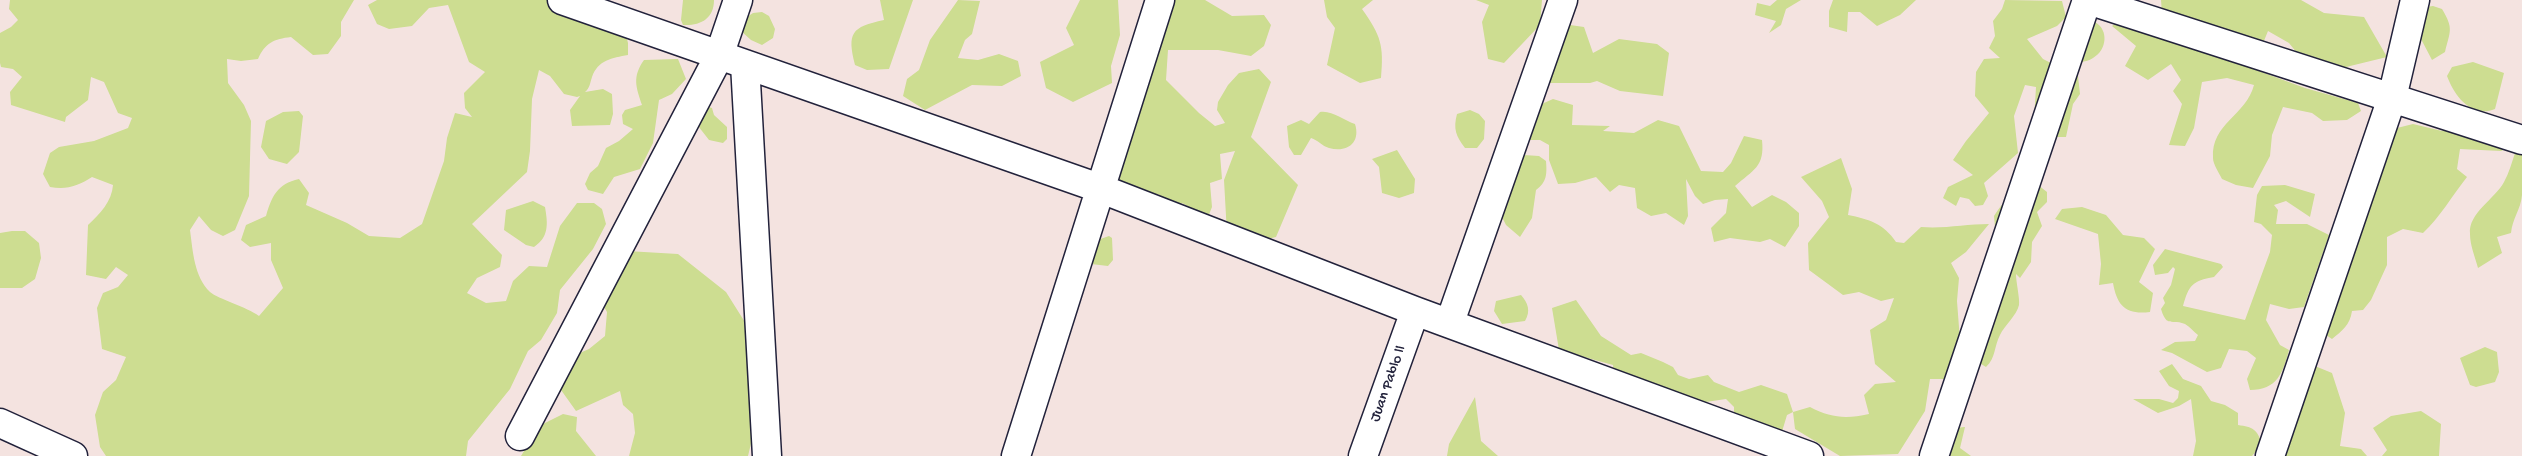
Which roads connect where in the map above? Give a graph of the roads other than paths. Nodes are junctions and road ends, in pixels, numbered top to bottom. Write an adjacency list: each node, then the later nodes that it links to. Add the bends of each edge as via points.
1 (562, 0): 7 (street)
2 (738, 0): 7 (street)
3 (1160, 0): 11 (street)
4 (1564, 0): 13 (street)
5 (2088, 0): 9 (street); 21 (street)
6 (2415, 0): 9 (street)
7 (719, 56): 8 (street); 15 (street)
8 (745, 64): 11 (street); 17 (street)
9 (2392, 98): 10 (street); 22 (street)
10 (2522, 140)
11 (1099, 188): 12 (street); 18 (street)
12 (1415, 311): 13 (street); 19 (street, Juan Pablo ll)
13 (1450, 322): 20 (street)
14 (0, 423): 16 (street)
15 (520, 436)
16 (73, 456)
17 (767, 456)
18 (1016, 456)
19 (1363, 456)
20 (1810, 456)
21 (1934, 456)
22 (2270, 456)

